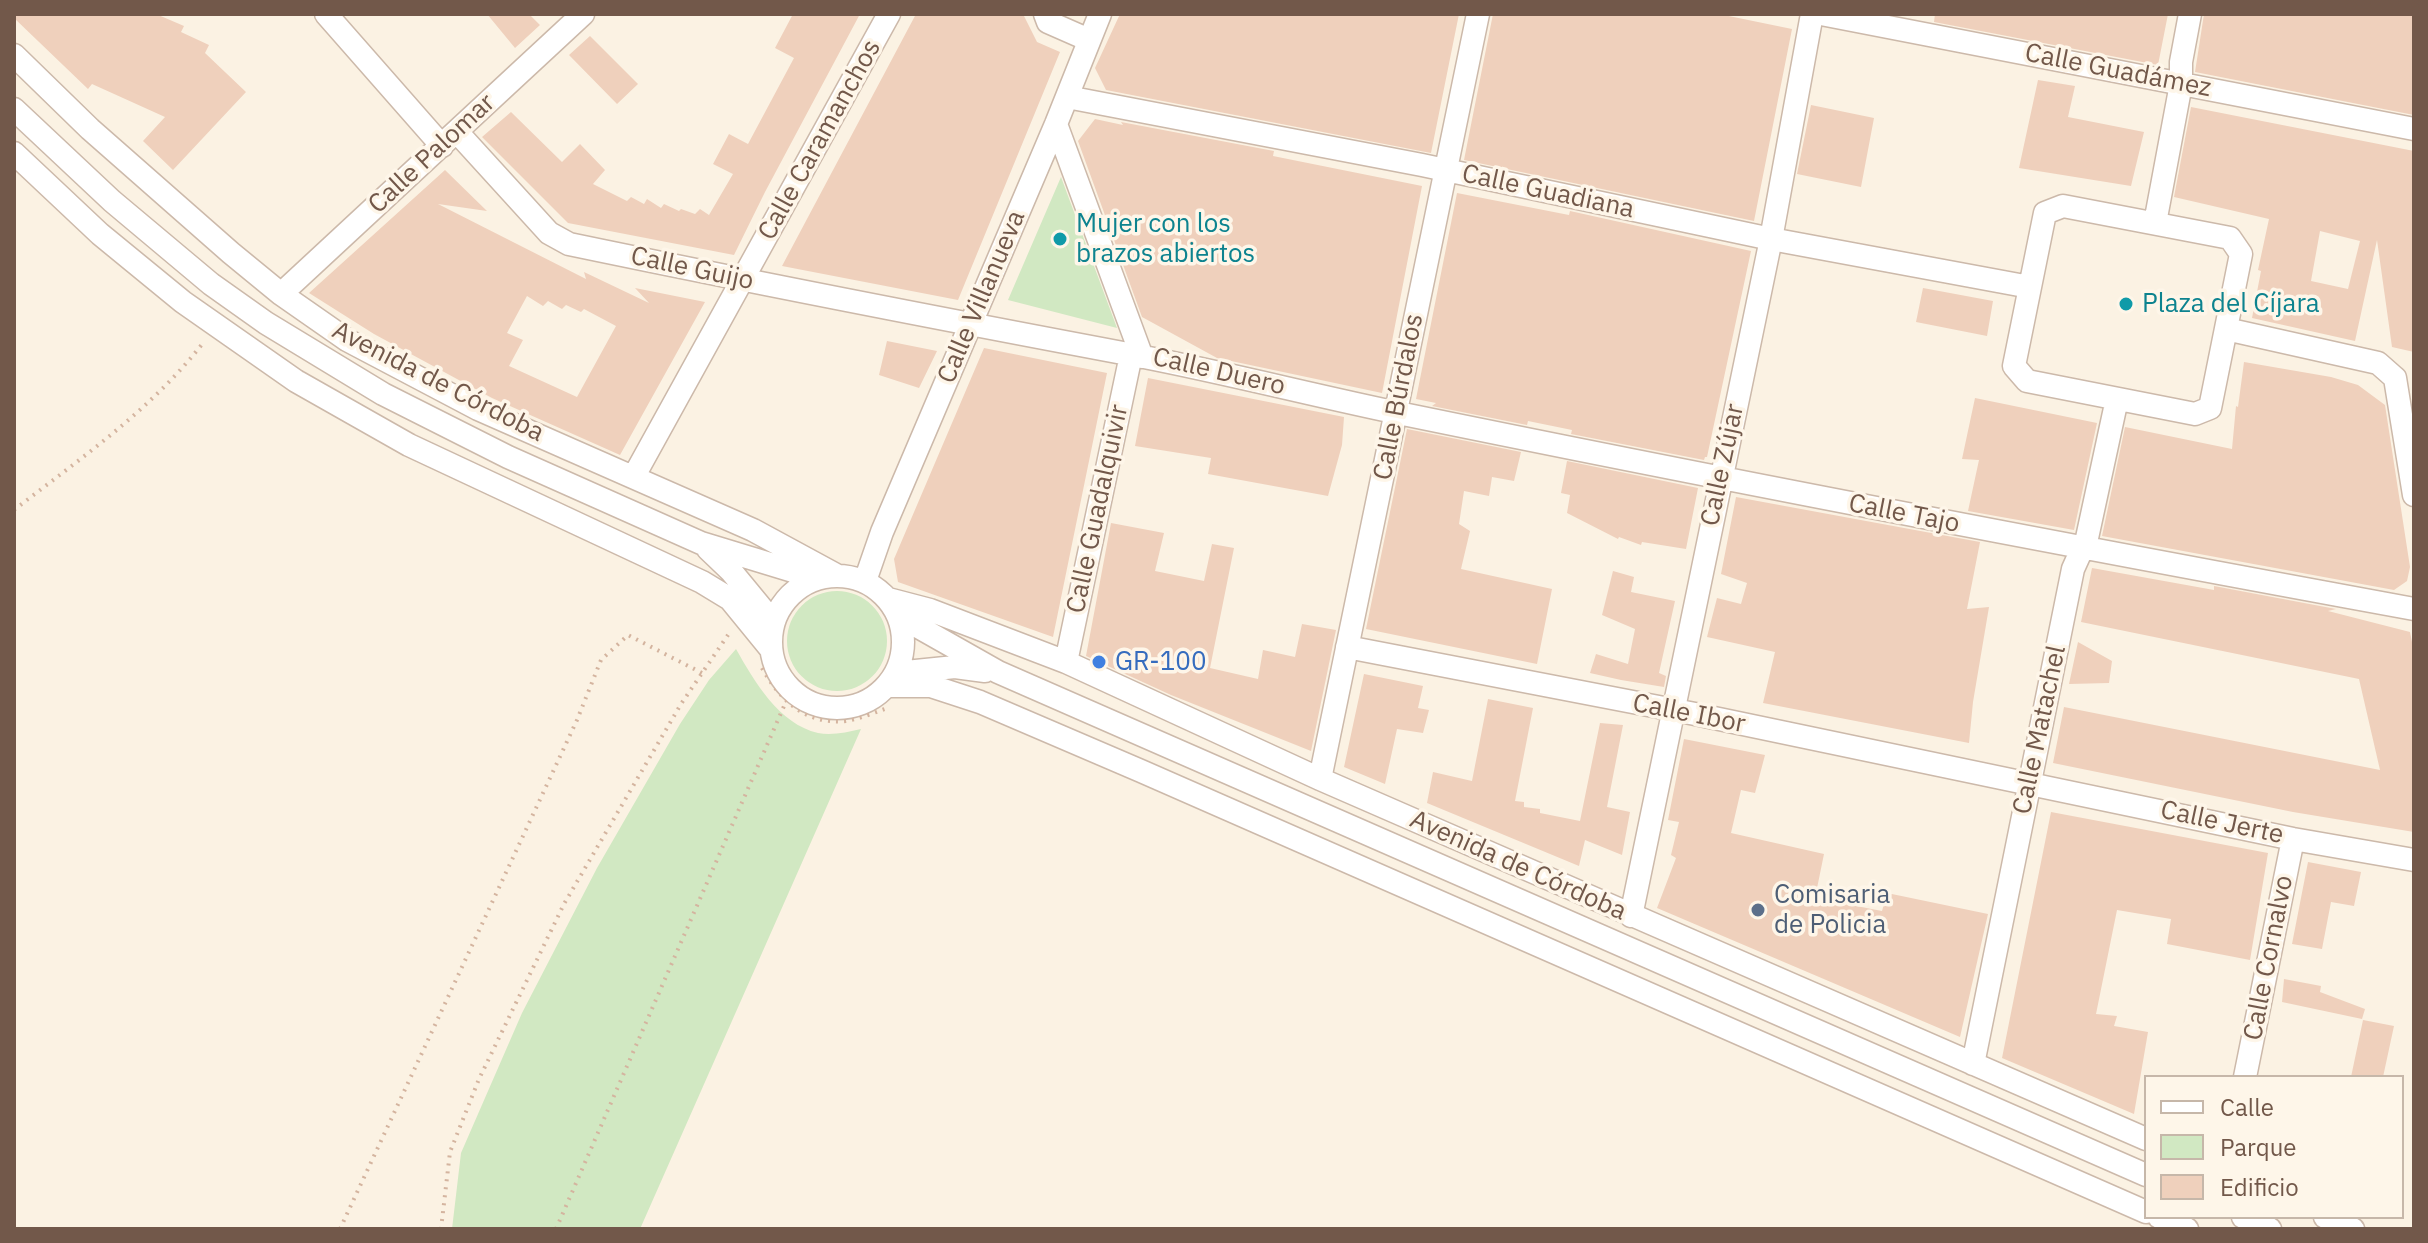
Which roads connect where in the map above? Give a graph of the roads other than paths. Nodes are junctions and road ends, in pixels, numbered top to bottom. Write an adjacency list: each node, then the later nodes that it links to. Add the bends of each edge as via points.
1 (326, 14): 17 (street, Calle Guijo)
2 (583, 14): 17 (street, Calle Palomar)
3 (889, 14): 22 (street, Calle Caramanchos)
4 (1045, 14): 10 (street, via 1048,22)
5 (1100, 14): 10 (street, Calle Villanueva)
6 (1478, 14): 19 (street, Calle Búrdalos)
7 (1812, 14): 21 (street, Calle Zújar)
8 (1821, 14): 12 (street, Calle Guadámez)
9 (2190, 14): 12 (street)
10 (1089, 40): 13 (street, Calle Villanueva)
11 (14, 55): 24 (street, Avenida de Córdoba, via 90,129)
12 (2181, 84): 16 (street, Calle Guadámez); 20 (street)
13 (1067, 97): 15 (street, Calle Villanueva); 19 (street, Calle Guadiana)
14 (14, 109): 34 (street, Avenida de Córdoba, via 123,210 266,323 442,425)
15 (1056, 124): 25 (street, Calle Villanueva); 27 (street, Calle Duero)
16 (2414, 129)
17 (450, 139): 22 (street, Calle Guijo, via 549,233 569,244); 24 (street, Calle Palomar)
18 (14, 153): 42 (street, via 183,302 296,381 409,445 702,582 730,599)
19 (1445, 171): 21 (street, Calle Guadiana); 30 (street, Calle Búrdalos)
20 (2155, 223): 23 (street, via 2063,206 2045,213); 26 (street, via 2230,238 2241,254)
21 (1771, 239): 23 (street, Calle Guadiana); 32 (street, Calle Zújar)
22 (743, 280): 25 (street, Calle Guijo); 31 (street, Calle Caramanchos)
23 (2030, 287): 29 (street, via 2014,366 2027,381)
24 (281, 294): 31 (street, Avenida de Córdoba, via 347,340 478,409)
25 (971, 323): 27 (street, Calle Guijo); 37 (street, Calle Villanueva)
26 (2226, 329): 28 (street, via 2378,363); 29 (street, via 2210,408 2195,414)
27 (1136, 356): 30 (street, Calle Duero); 43 (street, Calle Guadalquivir)
28 (2404, 376): 33 (street)
29 (2117, 399): 35 (street, Calle Matachel)
30 (1396, 412): 32 (street, Calle Tajo); 41 (street, Calle Búrdalos)
31 (634, 476): 36 (street, Avenida de Córdoba, via 753,530)
32 (1720, 478): 35 (street, Calle Tajo); 46 (street, Calle Zújar)
33 (2414, 495)
34 (701, 543): 36 (street, Avenida de Córdoba); 40 (street, Avenida de Córdoba)
35 (2081, 548): 39 (street, Calle Tajo); 48 (street, Calle Matachel)
36 (826, 577): 37 (street); 40 (street, via 790,595)
37 (865, 581): 38 (street)
38 (894, 608): 43 (street, Avenida de Córdoba, via 930,610); 44 (street, Avenida de Córdoba); 45 (street, via 903,645)
39 (2414, 609)
40 (773, 622): 42 (street)
41 (1347, 647): 46 (street, Calle Ibor); 47 (street, Calle Búrdalos)
42 (770, 648): 45 (street, via 781,678 809,703 852,707 871,699)
43 (1066, 662): 47 (street, Avenida de Córdoba)
44 (998, 672): 45 (street, Avenida de Córdoba, via 955,667); 55 (street, Avenida de Córdoba)
45 (892, 679): 56 (street, via 980,702)
46 (1673, 711): 48 (street, Calle Ibor); 51 (street, Calle Zújar)
47 (1320, 779): 51 (street, Avenida de Córdoba)
48 (2030, 783): 49 (street, Calle Jerte); 52 (street, Calle Matachel)
49 (2293, 839): 50 (street, Calle Jerte); 53 (street, Calle Cornalvo)
50 (2414, 860)
51 (1631, 916): 52 (street, Avenida de Córdoba)
52 (1973, 1064): 54 (street, Avenida de Córdoba)
53 (2245, 1075)
54 (2144, 1138)
55 (2144, 1174)
56 (2144, 1211)
57 (2164, 1219): 60 (street)
58 (2248, 1219): 61 (street)
59 (2330, 1219): 62 (street)
60 (2187, 1229)
61 (2270, 1229)
62 (2353, 1229)

